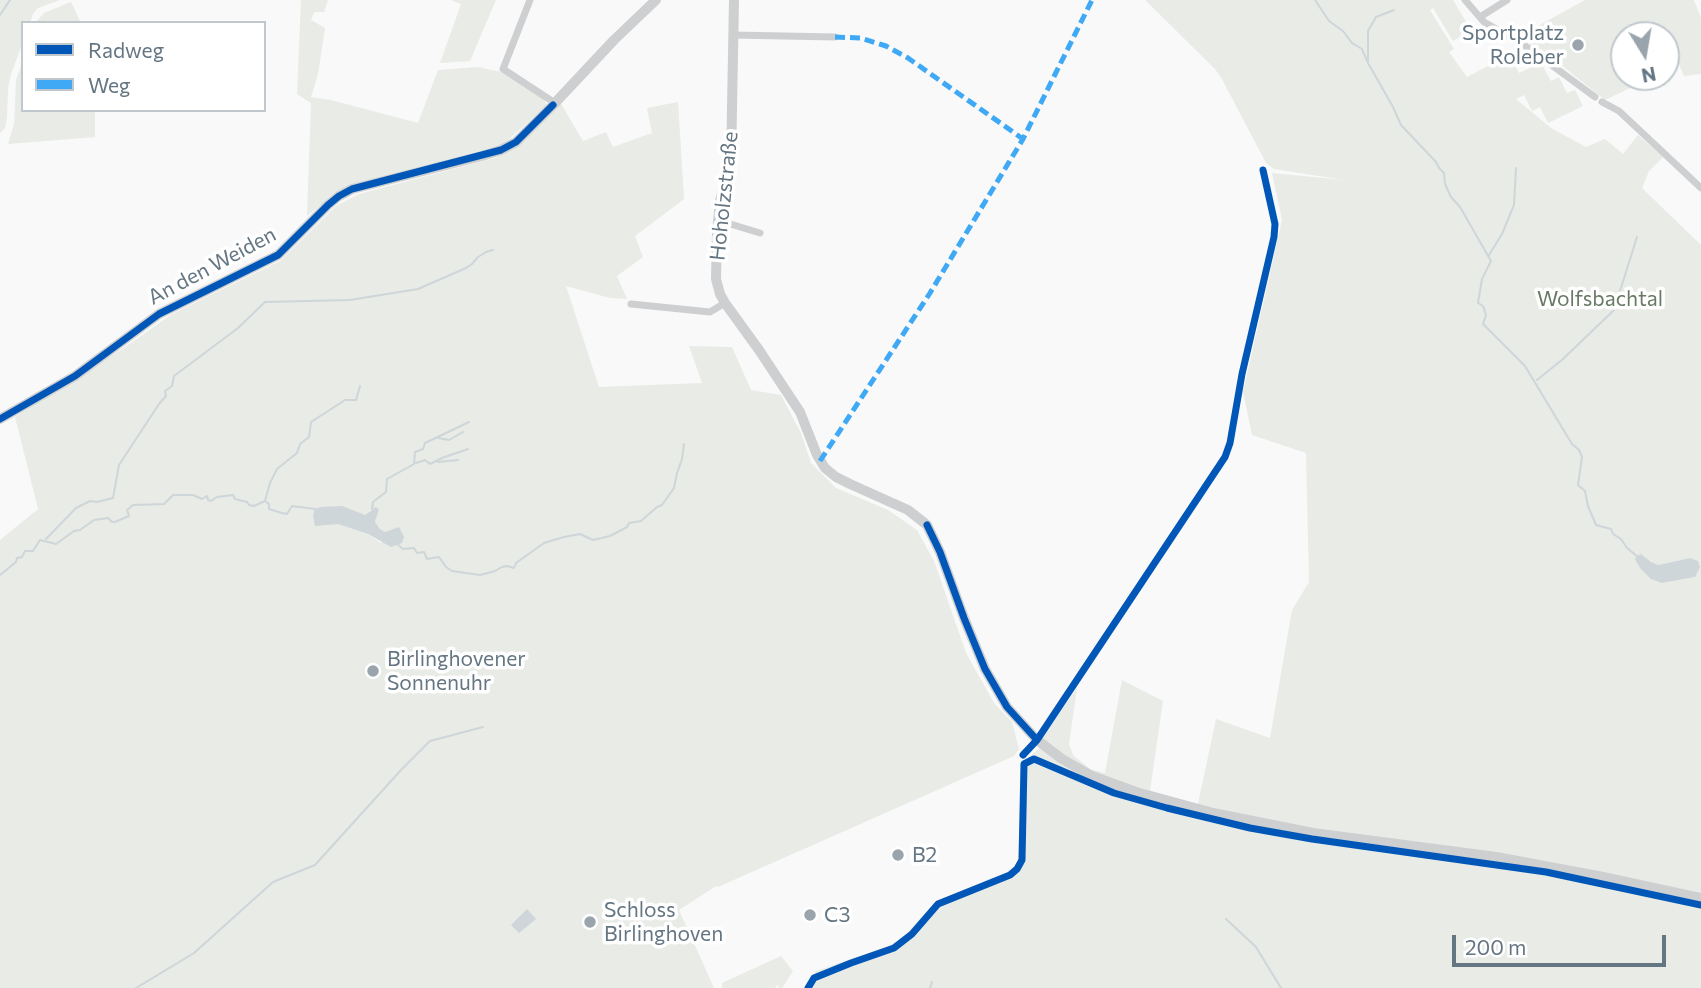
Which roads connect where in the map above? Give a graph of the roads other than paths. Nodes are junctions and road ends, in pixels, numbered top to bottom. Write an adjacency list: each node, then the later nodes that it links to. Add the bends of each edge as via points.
1 (530, 0): 9 (street, via 503,69)
2 (656, 0): 9 (street, An den Weiden)
3 (734, 0): 7 (street, Hoholzstraße)
4 (1465, 0): 6 (street)
5 (1507, 0): 6 (street)
6 (1480, 17): 10 (street, via 1619,111)
7 (733, 35): 8 (street); 11 (street, Hoholzstraße, via 731,163)
8 (835, 37)
9 (554, 104): 15 (street, An den Weiden, via 516,142 501,150 339,196 278,255 159,314 75,376)
10 (1701, 188)
11 (717, 220): 12 (street); 13 (street, Hoholzstraße, via 716,279)
12 (760, 233)
13 (725, 303): 14 (street, via 710,312); 16 (street, Hoholzstraße, via 790,395 829,472 908,509 927,525 985,669 1007,707 1062,760 1136,792 1213,813 1496,857)
14 (631, 304)
15 (0, 419)
16 (1701, 898)

